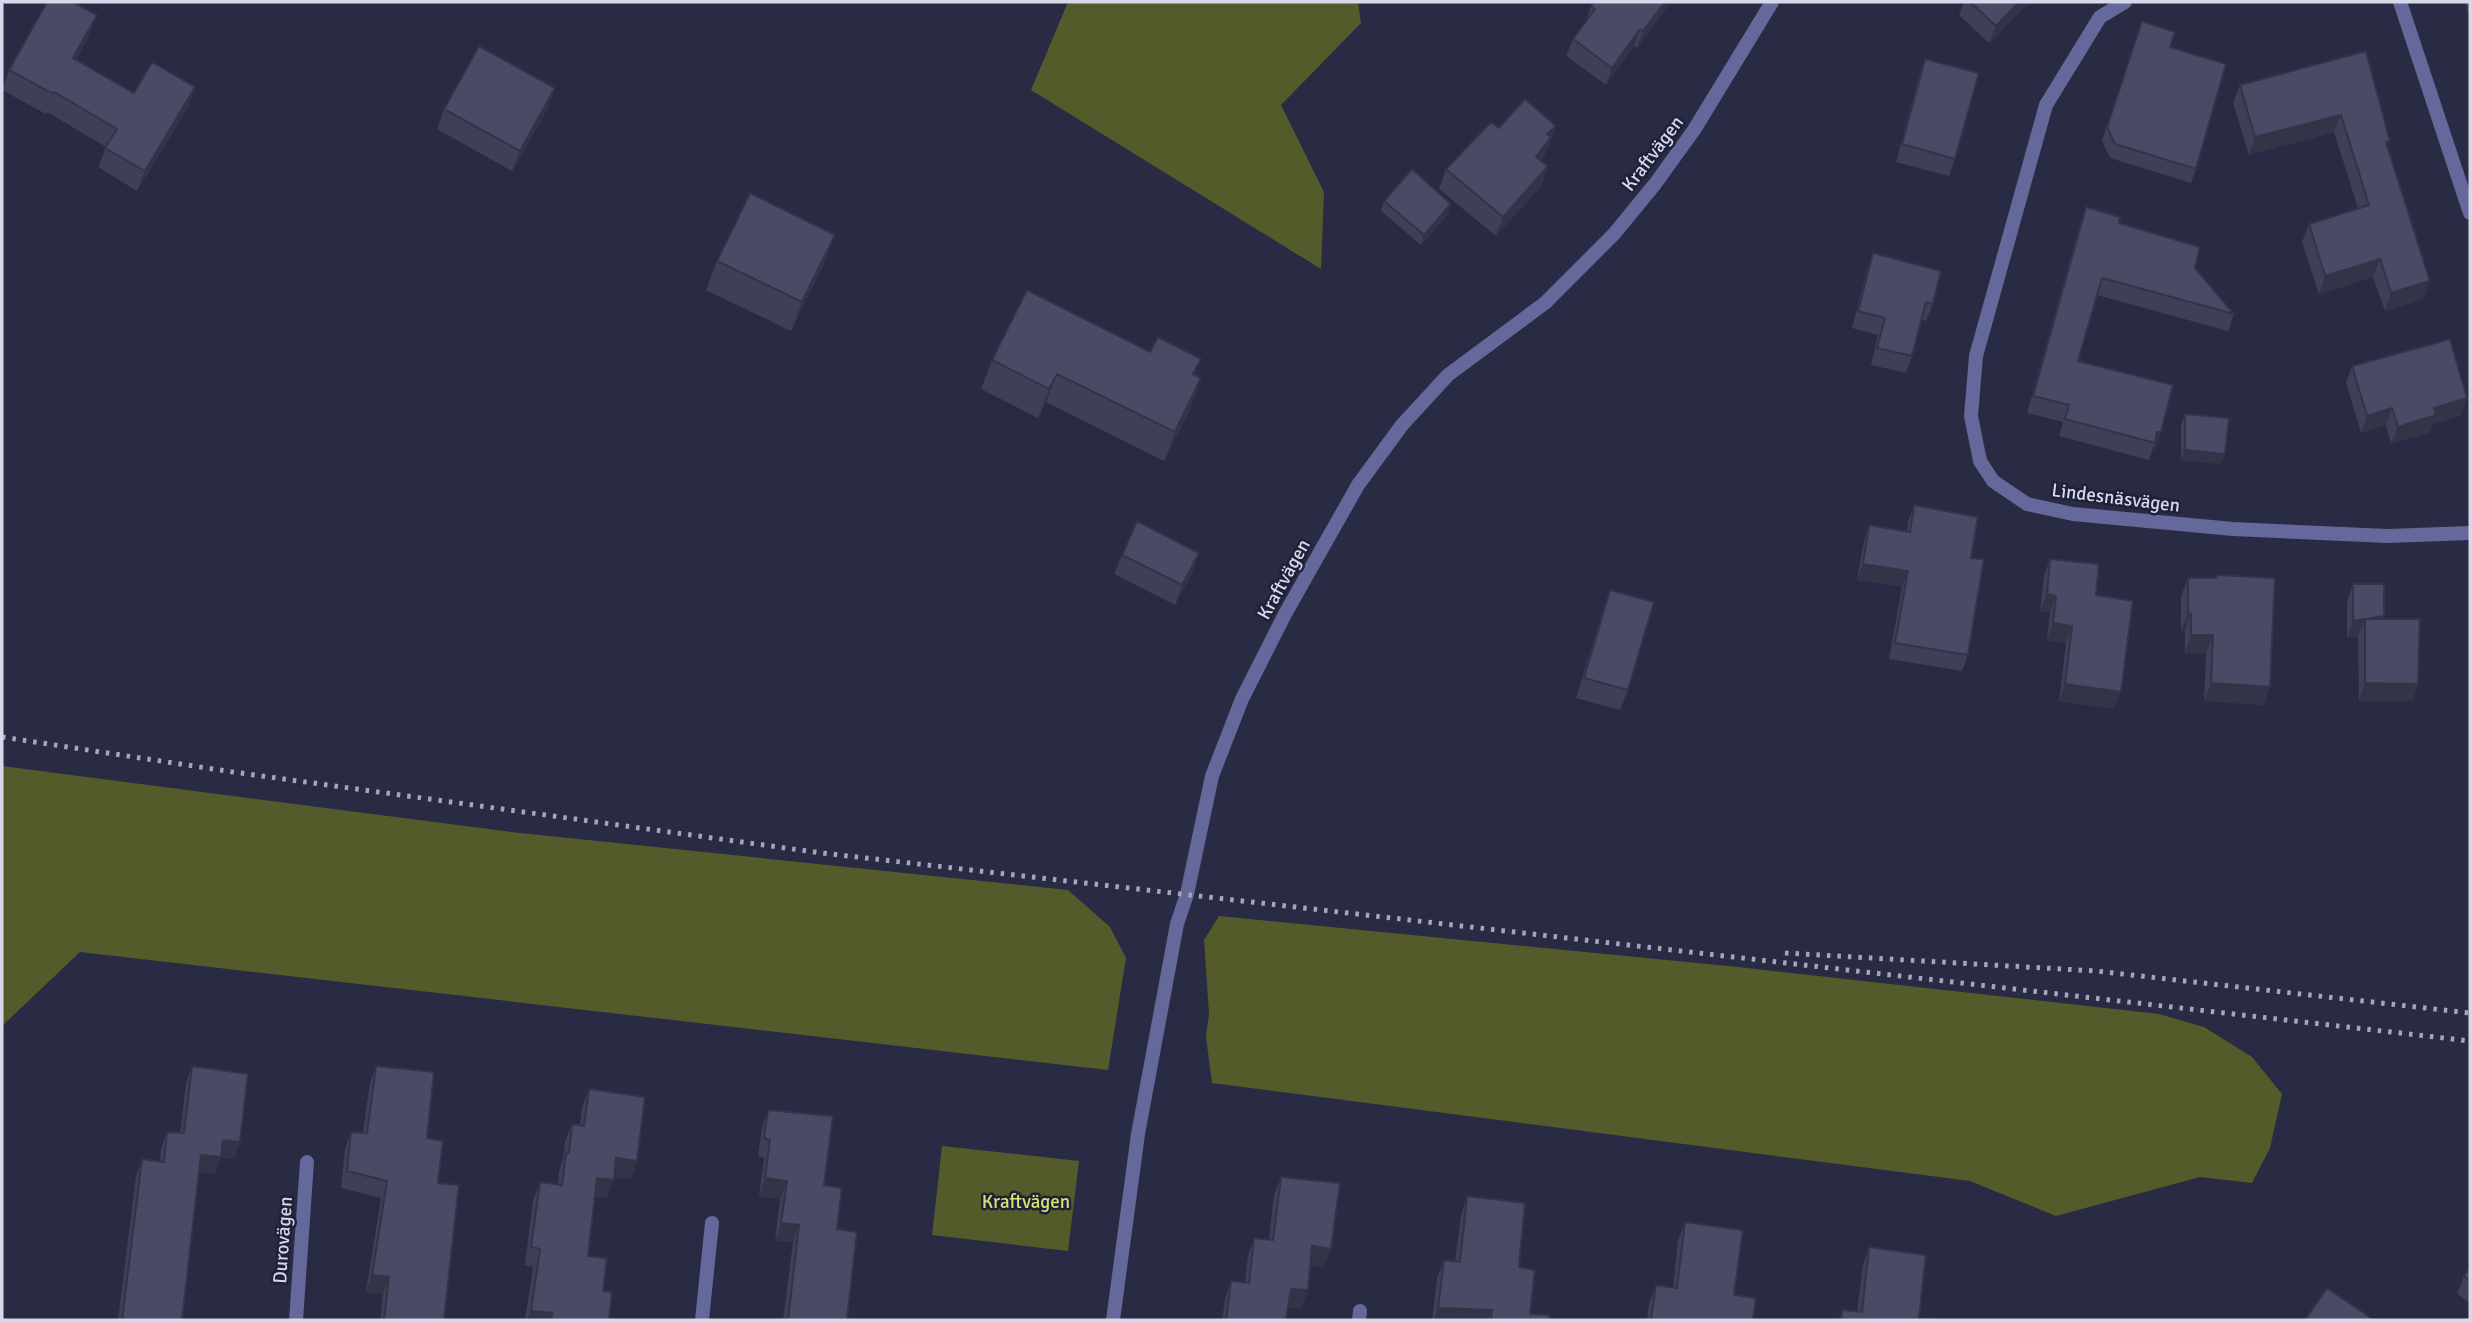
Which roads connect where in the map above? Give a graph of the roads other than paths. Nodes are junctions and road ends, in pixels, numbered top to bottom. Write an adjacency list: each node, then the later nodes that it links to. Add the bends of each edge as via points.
1 (1772, 2): 10 (street, Kraftvägen, via 1694,130 1614,234 1545,303 1448,375 1402,425 1358,485 1241,699 1212,776 1177,924 1138,1134)
2 (2125, 2): 5 (street, Lindesnäsvägen, via 2100,17 2046,105 1976,356 1971,416 1980,461 1993,481 2026,504 2073,514 2233,529 2388,536)
3 (2400, 2): 4 (street)
4 (2470, 213)
5 (2470, 533)
6 (307, 1162): 8 (street, Durovägen)
7 (712, 1223): 9 (street)
8 (296, 1320)
9 (702, 1320)
10 (1113, 1320)

